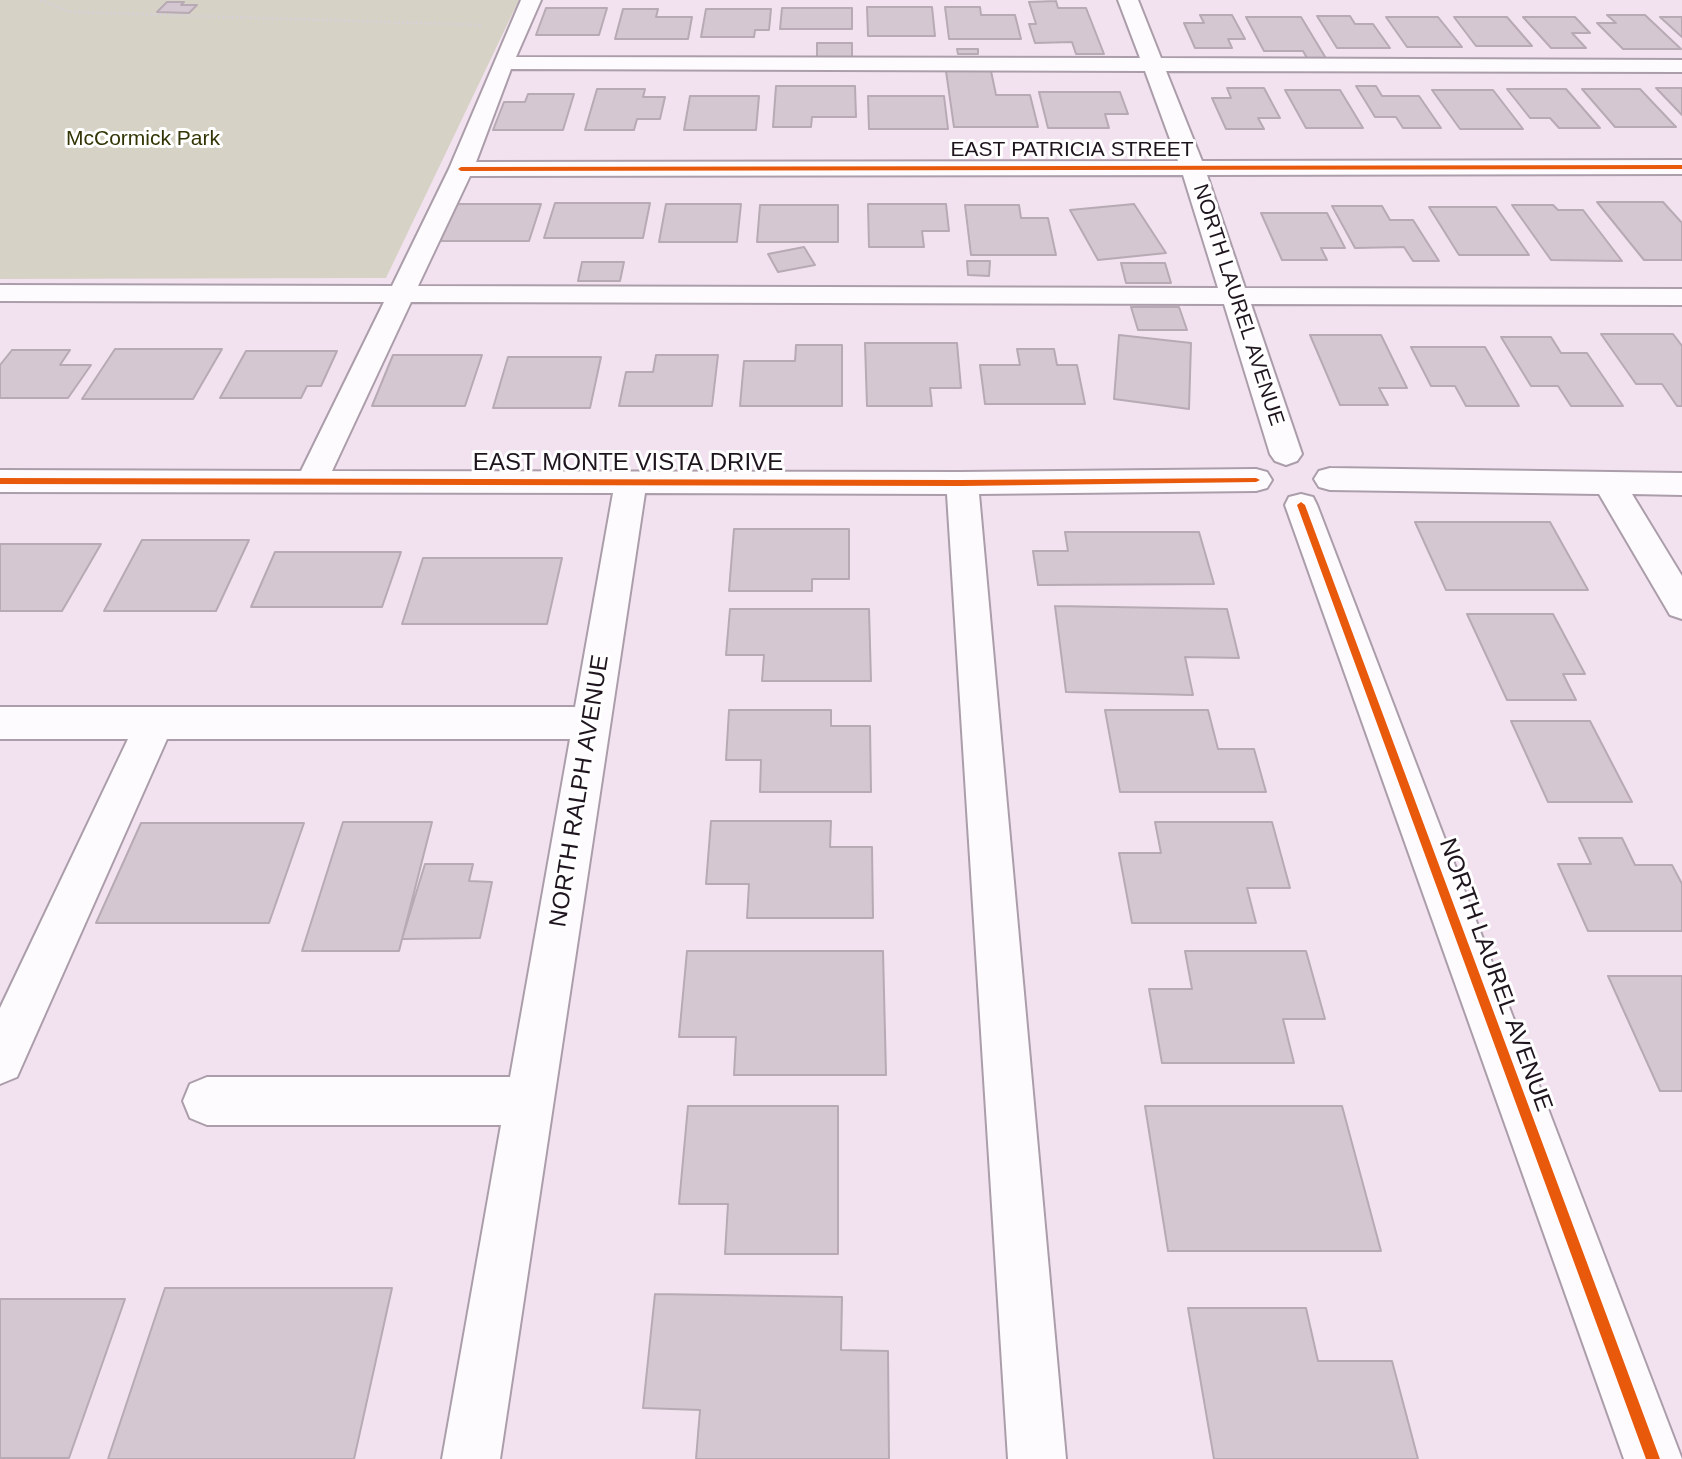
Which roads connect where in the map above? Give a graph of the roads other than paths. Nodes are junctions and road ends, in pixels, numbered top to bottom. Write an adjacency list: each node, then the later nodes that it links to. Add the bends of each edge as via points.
1 (531, 0): 3 (street)
2 (1128, 0): 4 (street, NORTH LAUREL AVENUE)
3 (503, 63): 4 (street); 8 (street)
4 (1153, 64): 5 (street); 7 (street, NORTH LAUREL AVENUE)
5 (1682, 66)
6 (1682, 167): 7 (street, EAST PATRICIA STREET)
7 (1193, 168): 8 (street, EAST PATRICIA STREET); 11 (street, NORTH LAUREL AVENUE)
8 (461, 169): 10 (street)
9 (0, 293): 10 (street)
10 (399, 294): 11 (street); 16 (street)
11 (1236, 297): 12 (street); 13 (street, NORTH LAUREL AVENUE)
12 (1682, 297)
13 (1286, 454): 15 (street, via 1264,459 1254,472); 21 (street, via 1320,466)
14 (0, 481): 16 (street, EAST MONTE VISTA DRIVE)
15 (1256, 481): 18 (street, EAST MONTE VISTA DRIVE); 21 (street, via 1271,496)
16 (310, 482): 17 (street, EAST MONTE VISTA DRIVE)
17 (631, 482): 18 (street, EAST MONTE VISTA DRIVE); 25 (street, NORTH RALPH AVENUE)
18 (962, 483): 30 (street)
19 (1609, 484): 20 (street); 21 (street); 22 (street)
20 (1682, 484)
21 (1316, 492): 31 (street, NORTH LAUREL AVENUE)
22 (1682, 606)
23 (0, 723): 24 (street)
24 (155, 723): 25 (street); 26 (street)
25 (591, 723): 28 (street, NORTH RALPH AVENUE)
26 (0, 1060)
27 (208, 1101): 28 (street)
28 (529, 1101): 29 (street, NORTH RALPH AVENUE)
29 (471, 1459)
30 (1037, 1459)
31 (1653, 1459)

